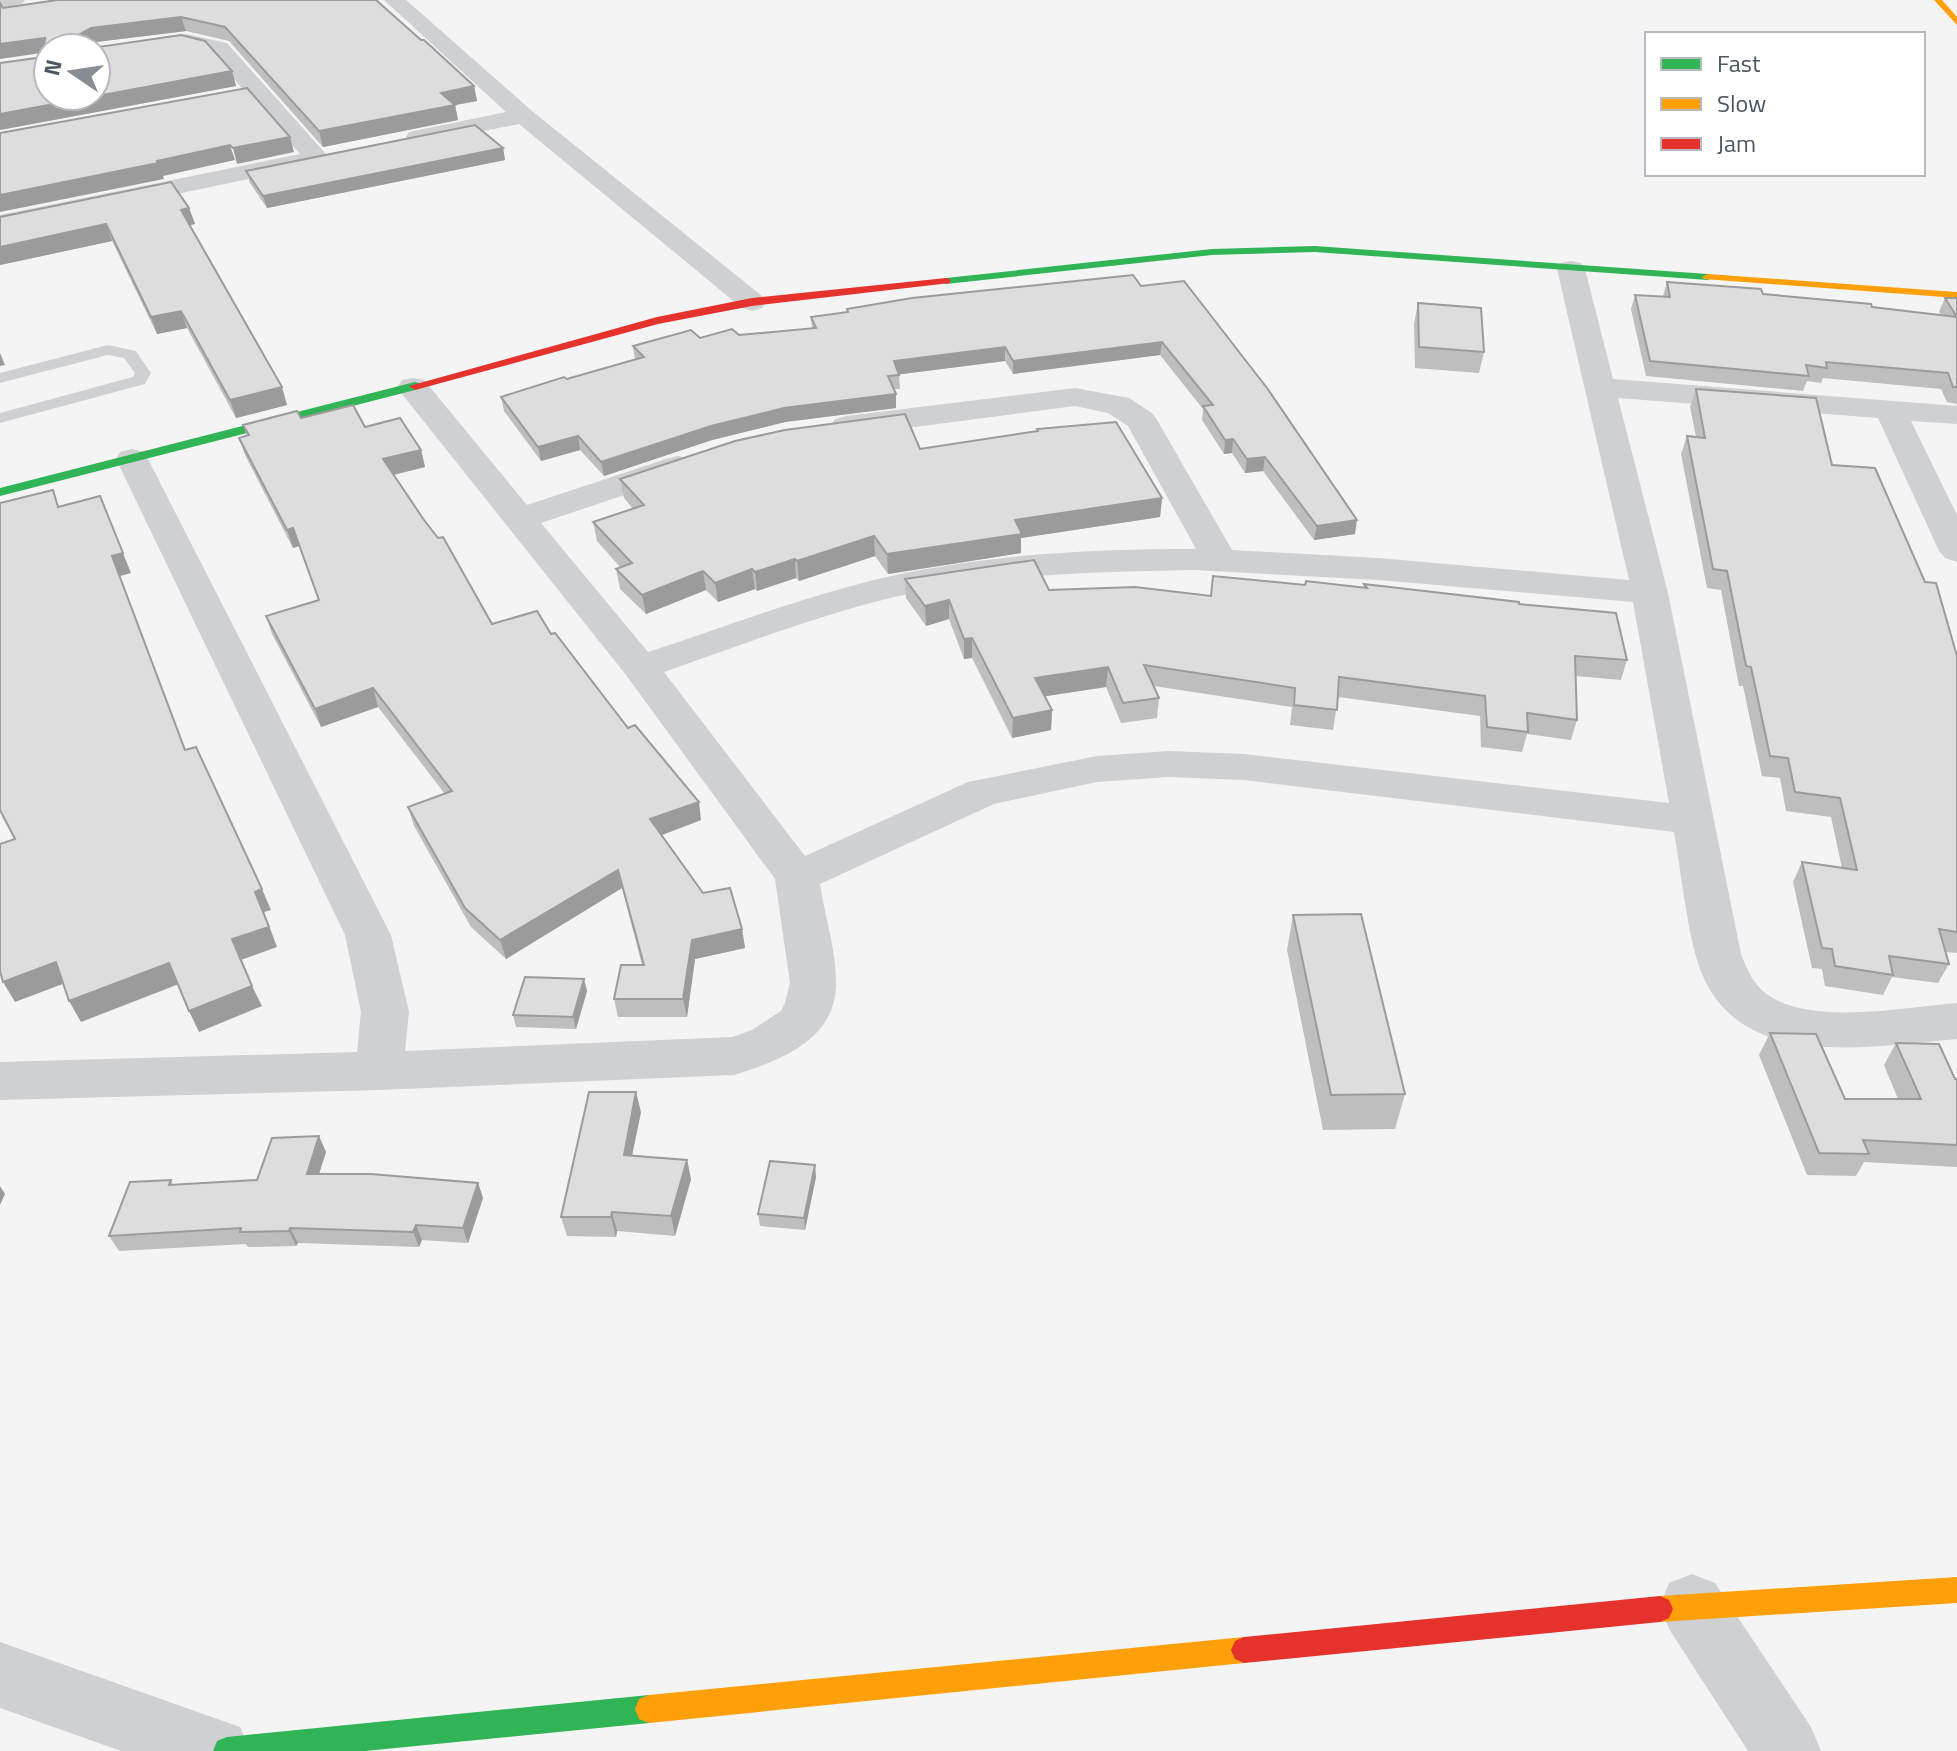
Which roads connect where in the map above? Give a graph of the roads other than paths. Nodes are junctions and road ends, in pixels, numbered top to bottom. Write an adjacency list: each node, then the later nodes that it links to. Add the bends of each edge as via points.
1 (15, 0): 4 (street)
2 (394, 0): 9 (street)
3 (1938, 0): 5 (street)
4 (0, 2)
5 (1957, 22)
6 (112, 49): 7 (street, via 197,41 219,48)
7 (257, 92): 8 (street); 12 (street)
8 (227, 97)
9 (524, 116): 10 (street); 16 (street)
10 (390, 143)
11 (346, 152): 12 (street)
12 (316, 158): 13 (street)
13 (0, 223)
14 (1571, 269): 15 (street); 16 (street, via 1271,248); 19 (street)
15 (1957, 295)
16 (752, 302): 18 (street, via 657,321)
17 (0, 378): 22 (lane, via 108,350 130,354 143,373 139,380)
18 (413, 387): 25 (street); 27 (street)
19 (1599, 387): 20 (street); 30 (street)
20 (1890, 411): 21 (street); 28 (street)
21 (1957, 415)
22 (0, 418)
23 (817, 430): 29 (street, via 1075,397 1118,405 1141,420)
24 (710, 455): 27 (street)
25 (132, 459): 26 (street); 35 (street, via 368,935 385,1012)
26 (0, 492)
27 (521, 518): 31 (street)
28 (1957, 551)
29 (1219, 559): 30 (street); 31 (street, via 996,569 922,580)
30 (1650, 593): 32 (street)
31 (640, 667): 33 (street)
32 (1692, 820): 33 (street, via 1244,767 1169,764 1097,769 983,792); 34 (street, via 1718,954 1731,986 1751,1008 1812,1028)
33 (797, 877): 35 (street, via 813,983 798,1024 769,1043 734,1056)
34 (1957, 1021)
35 (379, 1071): 36 (street)
36 (0, 1081)
37 (1957, 1590): 38 (street)
38 (1692, 1606): 41 (street); 42 (street)
39 (0, 1675): 40 (street)
40 (216, 1751)
41 (227, 1751)
42 (1787, 1751)

